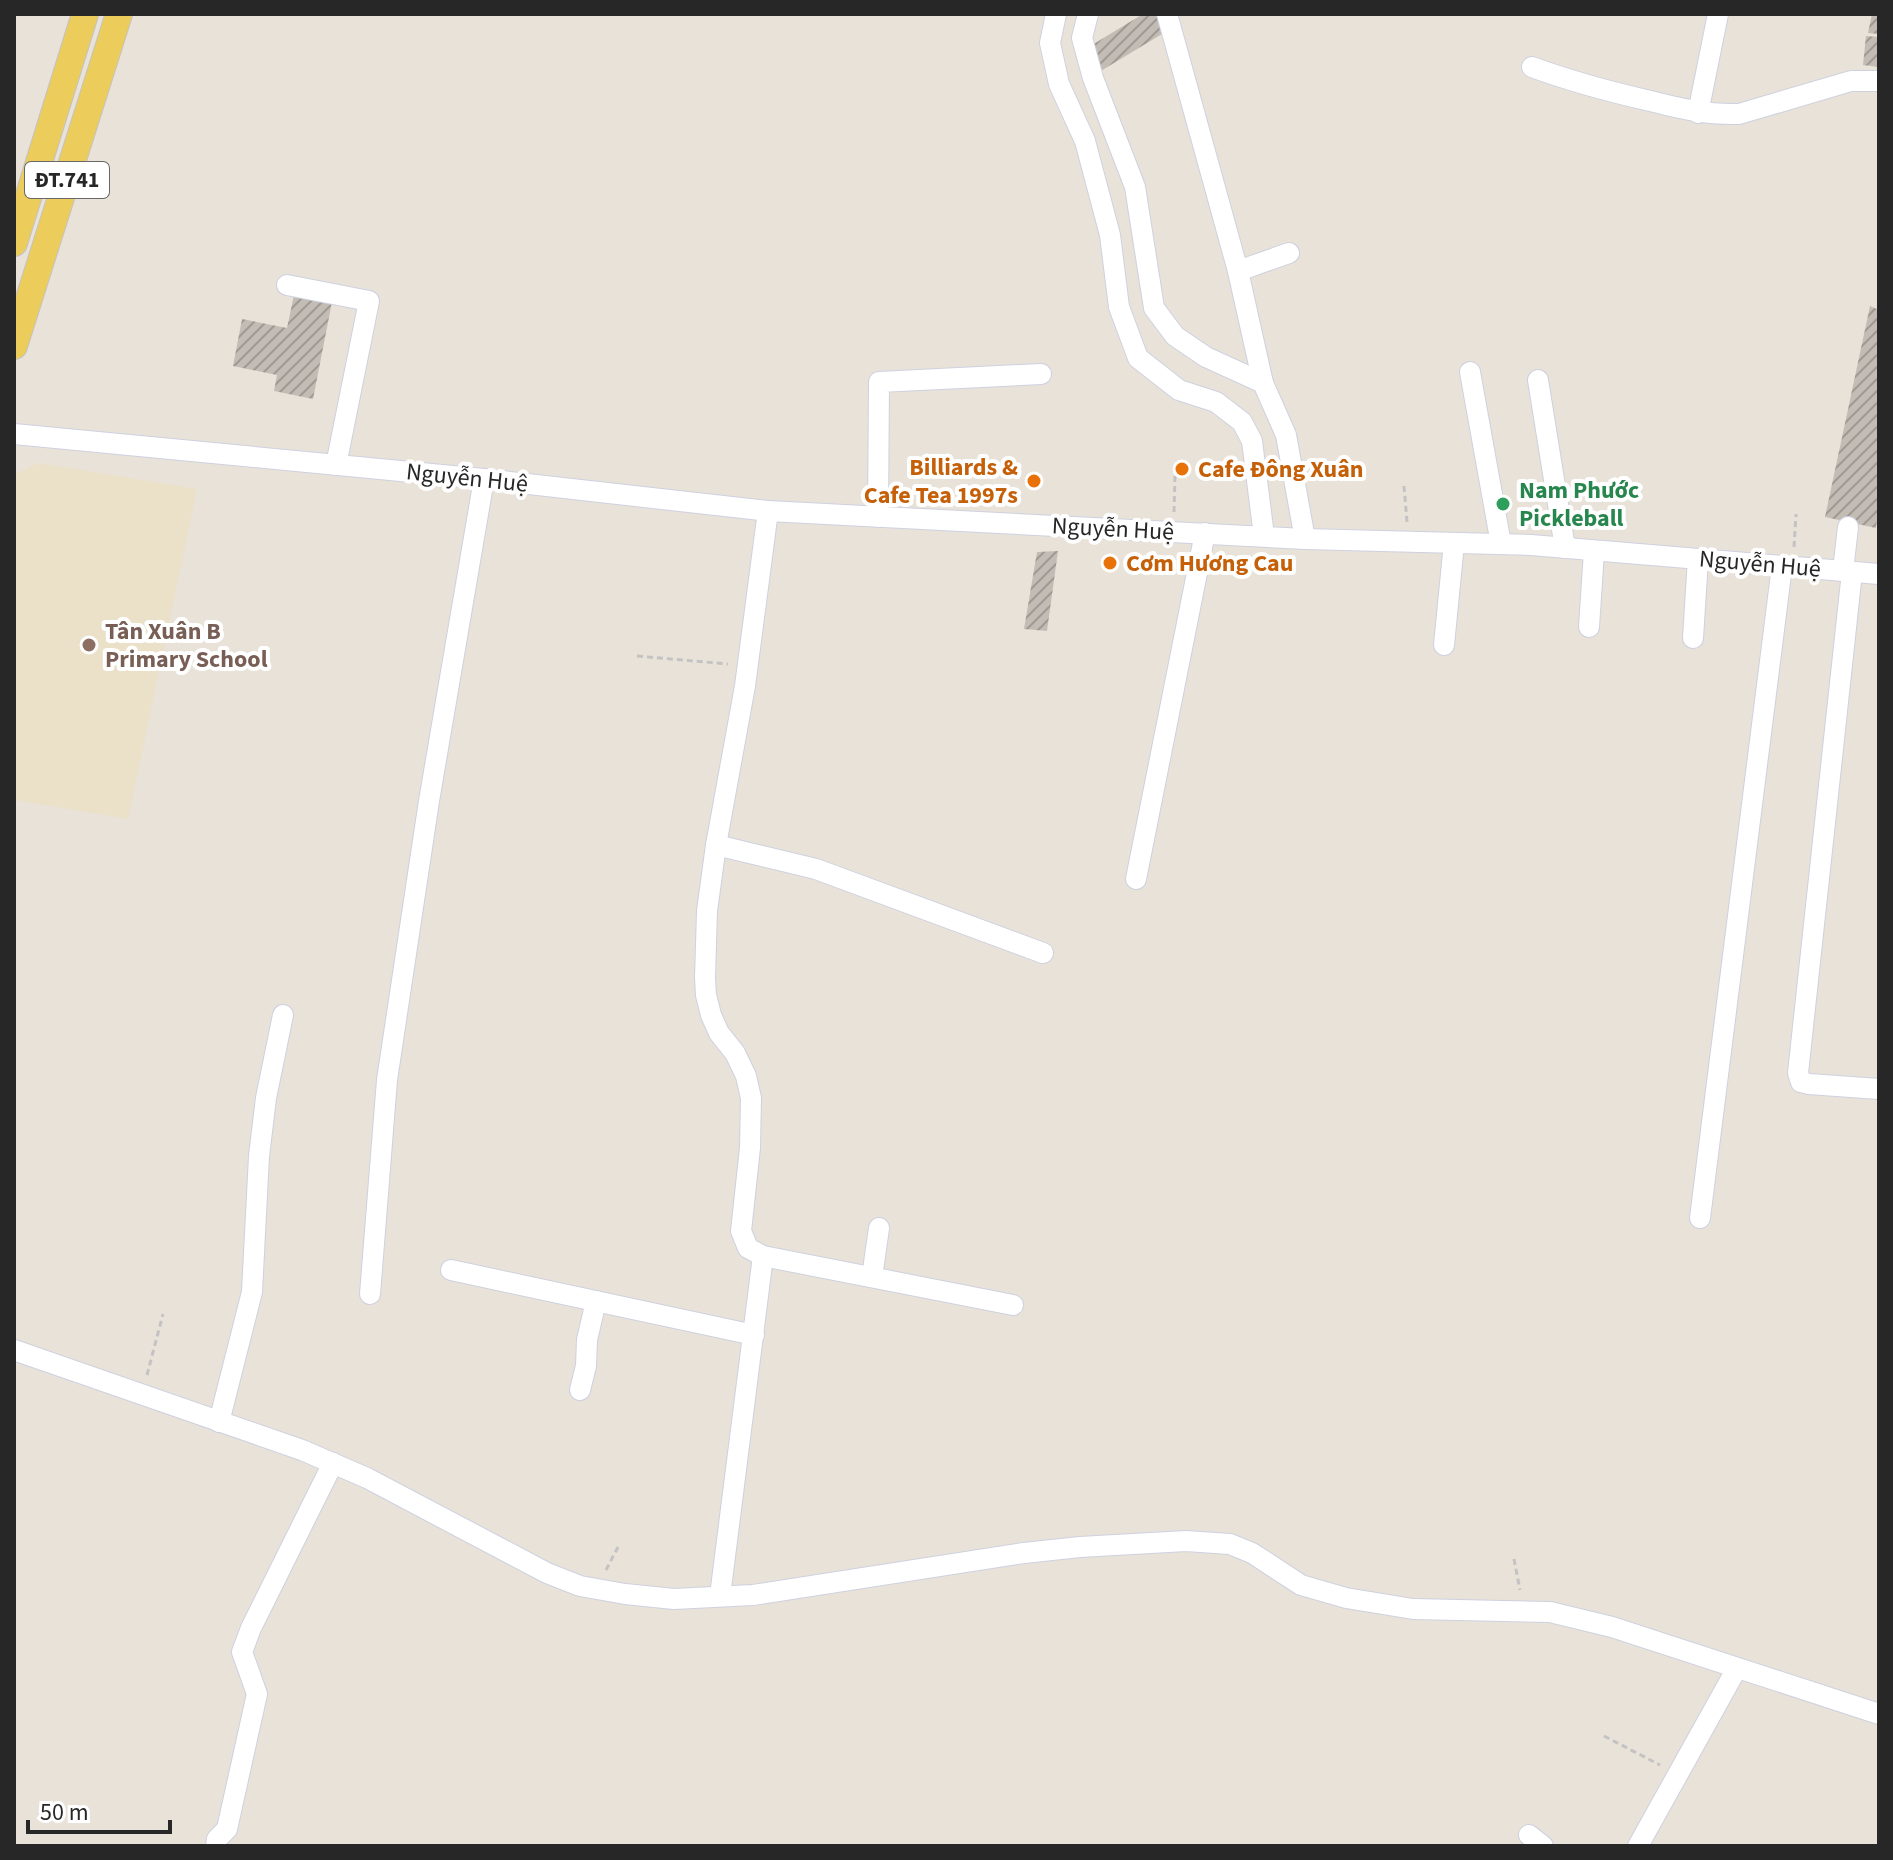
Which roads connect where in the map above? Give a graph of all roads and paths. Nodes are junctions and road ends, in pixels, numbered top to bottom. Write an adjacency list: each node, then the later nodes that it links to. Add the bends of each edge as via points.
1 (85, 14): 8 (main road, ĐT.741)
2 (119, 14): 10 (main road, ĐT.741)
3 (1056, 14): 32 (street, via 1050,43 1059,84 1085,141 1110,235 1119,307 1138,358 1179,390 1216,402 1242,422 1252,441)
4 (1088, 14): 20 (street, via 1082,38 1135,187 1154,308 1175,336)
5 (1167, 14): 14 (street)
6 (1718, 14): 11 (street)
7 (1532, 67): 11 (street, via 1582,86)
8 (66, 76): 10 (main road); 12 (main road, ĐT.741)
9 (1879, 81): 11 (street, via 1851,81 1739,114)
10 (96, 87): 16 (main road, ĐT.741)
11 (1698, 113)
12 (14, 243)
13 (1289, 253): 14 (street)
14 (1238, 271): 20 (street)
15 (287, 285): 22 (street, via 369,301)
16 (14, 346)
17 (1470, 372): 36 (street)
18 (1041, 374): 28 (street, via 879,382)
19 (1538, 380): 37 (street)
20 (1263, 383): 33 (street, via 1286,435)
21 (14, 434): 22 (street, Nguyễn Huệ)
22 (336, 465): 24 (street, Nguyễn Huệ)
23 (1175, 475): 30 (path)
24 (484, 479): 26 (street, Nguyễn Huệ); 58 (street, via 387,1080)
25 (1404, 486): 34 (path)
26 (768, 511): 28 (street, Nguyễn Huệ); 47 (street)
27 (1796, 514): 40 (path)
28 (878, 517): 30 (street, Nguyễn Huệ)
29 (1848, 527): 41 (street)
30 (1174, 532): 31 (street, Nguyễn Huệ)
31 (1205, 533): 32 (street, Nguyễn Huệ); 49 (street)
32 (1264, 536): 33 (street, Nguyễn Huệ)
33 (1305, 539): 34 (street, Nguyễn Huệ)
34 (1409, 541): 35 (street, Nguyễn Huệ)
35 (1454, 543): 36 (street, Nguyễn Huệ); 45 (street)
36 (1501, 544): 37 (street, Nguyễn Huệ)
37 (1565, 548): 38 (street, Nguyễn Huệ)
38 (1594, 551): 39 (street, Nguyễn Huệ); 43 (street)
39 (1698, 559): 40 (street, Nguyễn Huệ); 44 (street)
40 (1787, 566): 41 (street, Nguyễn Huệ); 53 (street)
41 (1848, 571): 42 (street, Nguyễn Huệ); 52 (street, via 1798,1073 1801,1082 1809,1084)
42 (1879, 574)
43 (1589, 627)
44 (1693, 638)
45 (1444, 645)
46 (637, 656): 47 (path)
47 (748, 665): 48 (street)
48 (716, 845): 50 (street, via 816,869); 55 (street, via 707,911 706,995 719,1033 746,1076 751,1098 741,1231 748,1248)
49 (1136, 879)
50 (1043, 953)
51 (283, 1015): 66 (street, via 259,1156 252,1292)
52 (1879, 1089)
53 (1700, 1218)
54 (879, 1228): 57 (street)
55 (763, 1256): 57 (street); 62 (street)
56 (451, 1270): 59 (street)
57 (872, 1277): 60 (street)
58 (370, 1294)
59 (596, 1301): 62 (street); 64 (street)
60 (1013, 1305)
61 (163, 1314): 65 (path)
62 (754, 1335): 71 (street)
63 (14, 1350): 65 (street)
64 (580, 1390)
65 (141, 1394): 66 (street)
66 (219, 1422): 67 (street)
67 (333, 1463): 70 (street, via 547,1573); 77 (street, via 242,1652 257,1694 227,1829)
68 (618, 1547): 70 (path)
69 (1514, 1559): 72 (path)
70 (596, 1588): 71 (street, via 674,1599)
71 (720, 1596): 72 (street, via 1053,1550 1186,1541 1230,1544 1301,1585 1346,1598 1413,1609)
72 (1523, 1610): 73 (street, via 1612,1627)
73 (1737, 1668): 74 (street); 76 (street)
74 (1878, 1712)
75 (1604, 1736): 76 (path)
76 (1678, 1774): 78 (street)
77 (216, 1846)
78 (1638, 1846)

